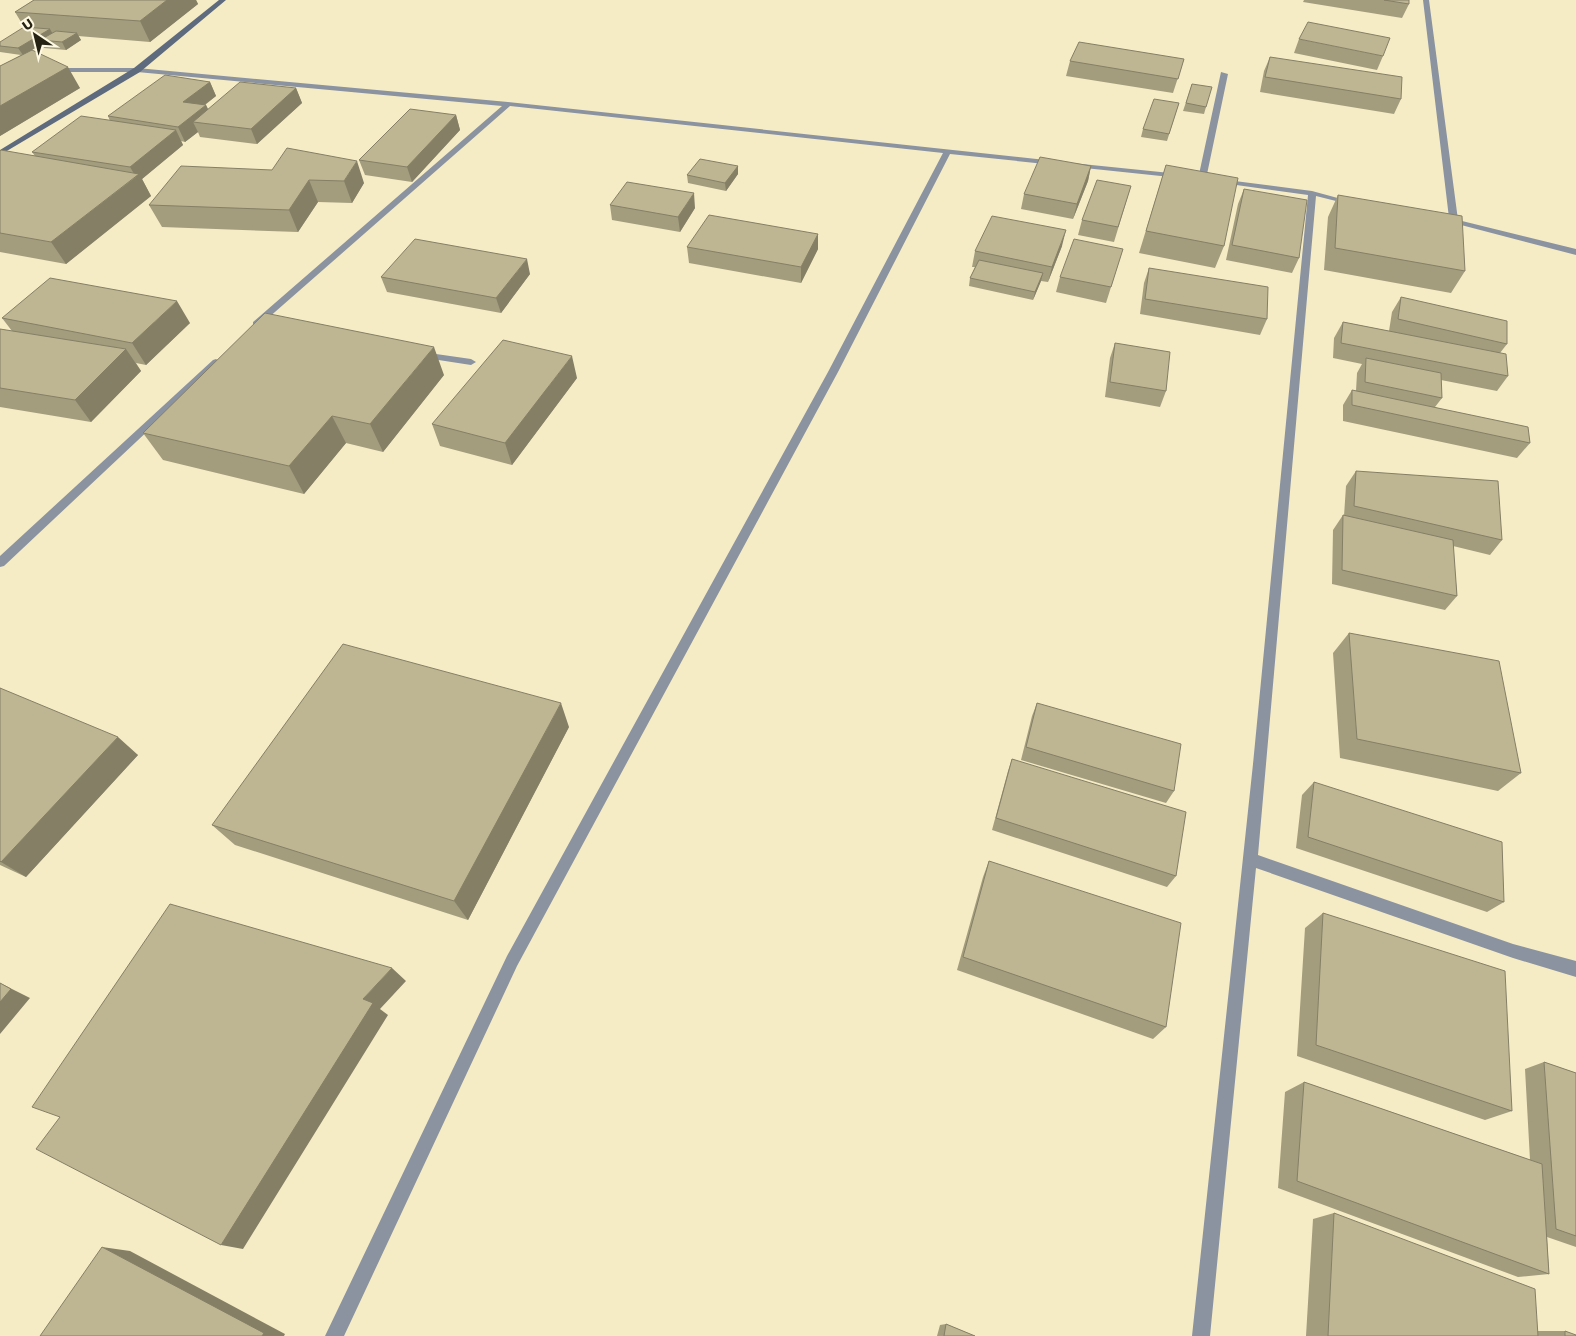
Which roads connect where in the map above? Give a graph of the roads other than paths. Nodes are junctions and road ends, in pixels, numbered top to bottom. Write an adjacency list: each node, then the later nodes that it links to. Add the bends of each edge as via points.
1 (223, 0): 4 (street)
2 (1426, 0): 13 (street)
3 (44, 70): 4 (street)
4 (137, 70): 6 (street); 8 (street)
5 (1224, 74): 9 (street)
6 (508, 104): 7 (street); 15 (street, via 248,331)
7 (948, 151): 9 (street); 22 (street, via 828,380 512,961)
8 (0, 153)
9 (1202, 179): 10 (street)
10 (1312, 193): 11 (street); 20 (street)
11 (1361, 204)
12 (1435, 218): 13 (street)
13 (1454, 222): 14 (street)
14 (1576, 252)
15 (258, 332)
16 (416, 354): 18 (street)
17 (220, 358): 19 (street)
18 (471, 362)
19 (0, 563)
20 (1250, 859): 21 (street); 23 (street)
21 (1576, 970)
22 (334, 1336)
23 (1201, 1336)

